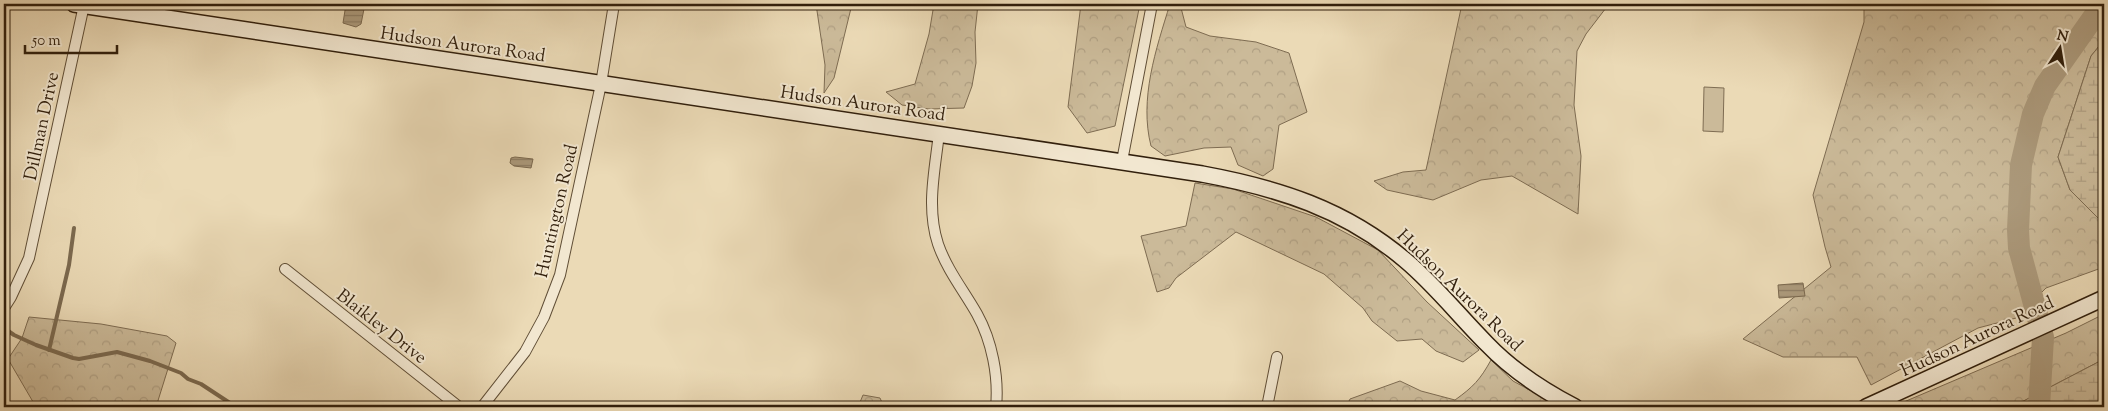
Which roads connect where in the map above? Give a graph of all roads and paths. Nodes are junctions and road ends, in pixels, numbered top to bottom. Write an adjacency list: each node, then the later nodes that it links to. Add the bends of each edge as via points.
1 (614, 4): 4 (street, Huntington Road)
2 (1152, 4): 6 (street)
3 (79, 5): 4 (street, Hudson Aurora Road); 9 (street, Dillman Drive, via 29,258)
4 (601, 84): 5 (street, Hudson Aurora Road); 12 (street, Huntington Road, via 560,275 544,317 525,352)
5 (939, 133): 6 (street, Hudson Aurora Road); 13 (street, via 932,188 935,231 951,273 984,328 994,364)
6 (1122, 161): 15 (street, Hudson Aurora Road, via 1210,175 1276,190 1344,217 1406,260 1488,345 1521,374)
7 (285, 269): 11 (street, Blaikley Drive)
8 (2104, 298): 16 (street, Hudson Aurora Road)
9 (4, 308)
10 (1277, 357): 14 (street)
11 (459, 407)
12 (482, 407)
13 (996, 407)
14 (1267, 407)
15 (1576, 407)
16 (1866, 407)

